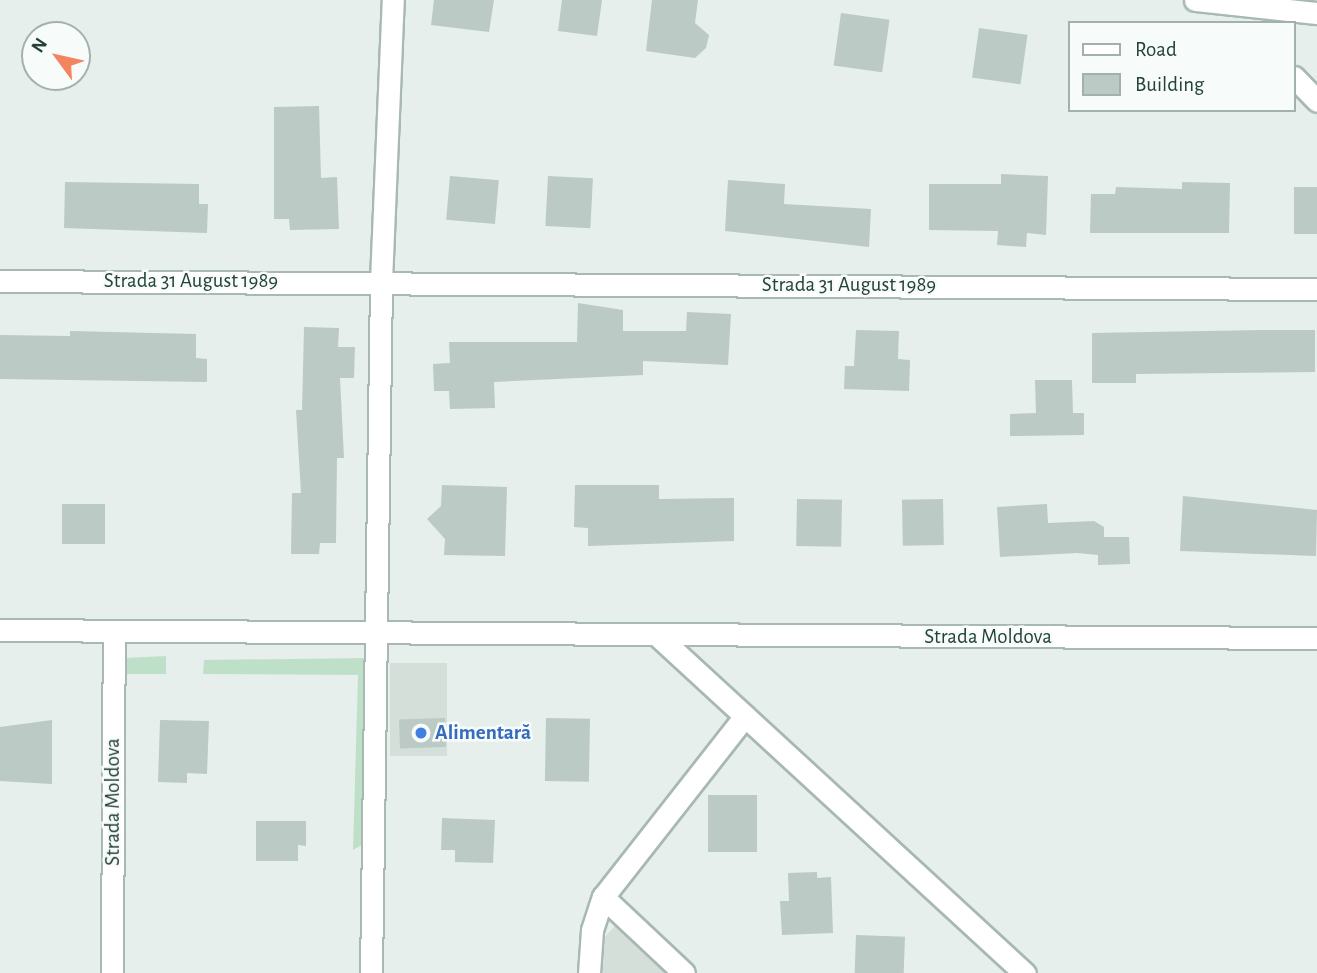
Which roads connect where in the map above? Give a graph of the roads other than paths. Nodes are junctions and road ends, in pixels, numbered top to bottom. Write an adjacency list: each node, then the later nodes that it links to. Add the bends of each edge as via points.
1 (393, 0): 9 (street)
2 (1195, 0): 3 (street)
3 (1239, 5): 4 (street); 5 (street)
4 (1317, 13)
5 (1250, 21)
6 (1296, 79): 7 (street)
7 (1317, 101)
8 (0, 281): 9 (street, Strada 31 August 1989)
9 (381, 281): 10 (street, Strada 31 August 1989); 13 (street)
10 (1317, 289)
11 (0, 630): 12 (street, Strada Moldova)
12 (114, 631): 13 (street, Strada Moldova); 18 (street, Strada Moldova)
13 (375, 634): 14 (street, Strada Moldova); 19 (street)
14 (659, 637): 15 (street, Strada Moldova); 16 (street)
15 (1317, 638)
16 (745, 716): 17 (street); 22 (street)
17 (603, 897): 20 (street, via 592,930); 21 (street)
18 (111, 973)
19 (371, 973)
20 (589, 973)
21 (684, 973)
22 (1025, 973)

